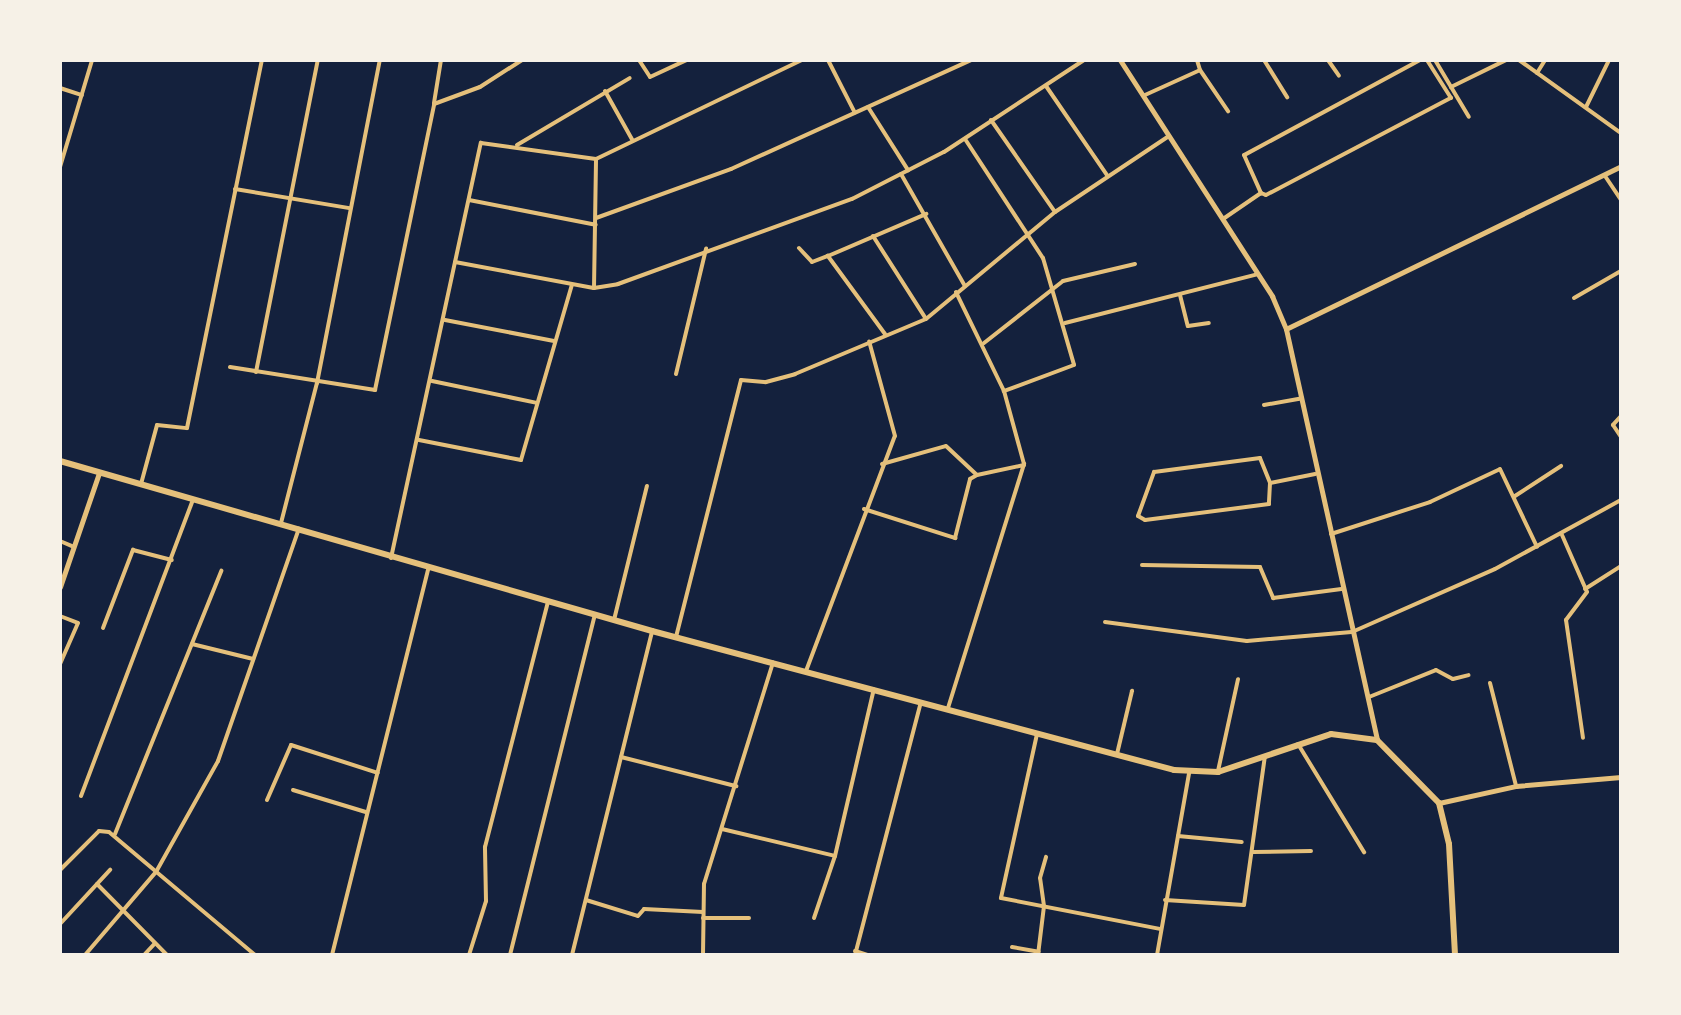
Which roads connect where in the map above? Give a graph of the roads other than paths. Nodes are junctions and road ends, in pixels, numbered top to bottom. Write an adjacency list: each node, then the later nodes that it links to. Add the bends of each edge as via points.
1 (92, 60): 33 (street)
2 (262, 60): 55 (street)
3 (318, 60): 57 (street)
4 (380, 60): 60 (street)
5 (441, 60): 36 (street)
6 (522, 60): 36 (street, via 480,87)
7 (639, 60): 8 (street, via 650,77)
8 (686, 60)
9 (802, 60): 24 (street)
10 (828, 60): 40 (street)
11 (971, 60): 37 (street)
12 (1084, 60): 29 (street)
13 (1120, 60): 34 (main road)
14 (1197, 60): 25 (street)
15 (1264, 60): 35 (street)
16 (1329, 60): 27 (street)
17 (1420, 60): 56 (street, via 1244,154)
18 (1427, 60): 31 (street)
19 (1435, 60): 31 (street)
20 (1506, 60): 31 (street)
21 (1519, 60): 26 (street)
22 (1545, 60): 26 (street)
23 (1609, 60): 38 (street)
24 (790, 62): 46 (street)
25 (1200, 69): 34 (street); 39 (street)
26 (1537, 73): 38 (street)
27 (1339, 76)
28 (630, 78): 32 (street)
29 (1046, 86): 42 (street); 53 (street)
30 (60, 88): 33 (street)
31 (1450, 89): 41 (street); 56 (street, via 1451,98 1266,195)
32 (605, 91): 46 (street); 47 (street)
33 (82, 95): 50 (street)
34 (1145, 95): 44 (main road)
35 (1287, 97)
36 (434, 104): 95 (street, via 375,390)
37 (868, 107): 40 (street); 51 (street)
38 (1586, 107): 43 (street)
39 (1228, 111)
40 (855, 113): 63 (street, via 731,169)
41 (1469, 117)
42 (991, 120): 45 (street); 61 (street)
43 (1621, 133)
44 (1169, 135): 53 (street); 64 (main road)
45 (965, 139): 51 (street); 66 (street)
46 (633, 141): 48 (street)
47 (517, 145): 48 (street); 58 (street, via 481,143)
48 (596, 159): 63 (street)
49 (1621, 166): 54 (street)
50 (60, 167)
51 (908, 170): 52 (street)
52 (901, 174): 62 (street); 68 (street, via 837,206)
53 (1107, 175): 61 (street)
54 (1605, 176): 59 (street); 86 (street)
55 (235, 189): 57 (street); 111 (street, via 188,428 157,425)
56 (1260, 193): 64 (street)
57 (289, 197): 60 (street); 92 (street)
58 (469, 200): 65 (street); 71 (street)
59 (1621, 200)
60 (349, 208): 95 (street)
61 (1055, 212): 66 (street)
62 (926, 214): 67 (street); 76 (street)
63 (596, 218): 65 (street)
64 (1223, 219): 74 (main road)
65 (596, 225): 77 (street)
66 (1032, 234): 76 (street); 78 (street)
67 (873, 236): 70 (street); 82 (street)
68 (706, 248): 77 (street); 93 (street)
69 (798, 248): 70 (street, via 812,262)
70 (828, 256): 87 (street)
71 (455, 262): 75 (street); 83 (street)
72 (1136, 264): 78 (street, via 1063,281)
73 (1621, 271): 81 (street)
74 (1259, 274): 80 (street); 86 (main road)
75 (572, 285): 77 (street); 88 (street)
76 (965, 286): 79 (street)
77 (594, 288)
78 (1056, 290): 84 (street); 90 (street)
79 (956, 292): 82 (street); 90 (street)
80 (1180, 295): 84 (street); 85 (street, via 1188,326)
81 (1574, 298)
82 (926, 319): 87 (street)
83 (445, 320): 88 (street); 94 (street)
84 (1065, 323): 96 (street, via 1072,369)
85 (1209, 323)
86 (1286, 329): 97 (main road)
87 (885, 334): 89 (street)
88 (554, 341): 98 (street)
89 (869, 341): 104 (street, via 895,436); 141 (street, via 795,374 738,383)
90 (984, 343): 96 (street)
91 (230, 367): 92 (street)
92 (256, 372): 95 (street)
93 (676, 374)
94 (432, 381): 98 (street); 102 (street)
95 (317, 383): 117 (street)
96 (1004, 391): 105 (street)
97 (1299, 399): 99 (street); 108 (main road)
98 (537, 402): 102 (street, via 521,460)
99 (1264, 405)
100 (1621, 416): 101 (street, via 1613,425)
101 (1621, 437)
102 (419, 440): 124 (street)
103 (60, 461): 107 (main road)
104 (882, 464): 109 (street, via 945,446); 116 (street)
105 (1024, 464): 109 (street); 154 (street)
106 (1561, 466): 113 (street)
107 (99, 473): 111 (main road); 122 (street)
108 (1315, 474): 110 (street); 119 (main road)
109 (977, 475): 116 (street, via 970,479 955,538)
110 (1270, 483): 110 (street, via 1260,458 1154,472 1137,513 1145,520 1269,504)
111 (140, 484): 114 (main road)
112 (647, 486): 136 (street)
113 (1515, 496): 119 (street, via 1500,469 1430,502); 123 (street)
114 (193, 499): 117 (main road); 125 (street)
115 (1621, 500): 120 (street)
116 (864, 509): 146 (street)
117 (280, 523): 118 (main road)
118 (300, 529): 124 (main road); 143 (street)
119 (1330, 534): 131 (main road)
120 (1562, 535): 123 (street); 132 (street)
121 (60, 541): 122 (street)
122 (75, 547): 130 (street)
123 (1537, 547): 140 (street)
124 (392, 558): 128 (main road)
125 (171, 560): 138 (street, via 133,550); 169 (street)
126 (1142, 565): 131 (street, via 1260,567 1273,598)
127 (1621, 566): 132 (street)
128 (428, 569): 133 (main road); 163 (street)
129 (221, 571): 142 (street)
130 (60, 587)
131 (1341, 589): 140 (main road)
132 (1585, 589): 156 (street, via 1586,597 1566,620)
133 (548, 602): 134 (main road); 205 (street, via 485,847 486,901)
134 (595, 615): 136 (main road); 206 (street)
135 (60, 616): 145 (street, via 78,623)
136 (614, 620): 139 (main road)
137 (1105, 622): 140 (street, via 1247,641)
138 (103, 628)
139 (652, 632): 141 (main road); 161 (street)
140 (1352, 632): 152 (main road)
141 (676, 637): 144 (main road)
142 (192, 644): 143 (street); 174 (street)
143 (253, 659): 184 (street, via 221,754)
144 (773, 663): 146 (main road); 166 (street)
145 (60, 664)
146 (806, 671): 150 (main road)
147 (1469, 675): 152 (street, via 1454,680 1436,670)
148 (1238, 679): 162 (street)
149 (1490, 683): 167 (street)
150 (874, 689): 153 (main road); 180 (street)
151 (1132, 691): 159 (street)
152 (1369, 697): 157 (main road)
153 (922, 702): 154 (main road); 198 (street)
154 (948, 708): 155 (main road)
155 (1037, 733): 159 (main road); 188 (street, via 1000,896)
156 (1583, 738)
157 (1377, 740): 158 (main road, via 1331,734); 171 (main road)
158 (1297, 743): 160 (main road); 179 (street, via 1328,800)
159 (1117, 755): 164 (main road)
160 (1265, 755): 162 (main road); 178 (street)
161 (621, 757): 166 (street); 186 (street)
162 (1218, 772): 164 (main road)
163 (378, 773): 170 (street, via 291,745); 172 (street)
164 (1189, 773): 175 (street)
165 (1621, 777): 167 (street)
166 (736, 786): 173 (street)
167 (1516, 786): 171 (street)
168 (293, 790): 172 (street)
169 (81, 796)
170 (267, 800)
171 (1439, 803): 211 (main road, via 1449,844)
172 (366, 812): 204 (street)
173 (722, 829): 180 (street); 190 (street, via 704,884)
174 (115, 834): 182 (street, via 99,831); 184 (street)
175 (1178, 836): 176 (street); 187 (street)
176 (1242, 842)
177 (1311, 851): 178 (street)
178 (1253, 852): 187 (street, via 1242,907)
179 (1364, 852)
180 (835, 856): 193 (street)
181 (1046, 857): 188 (street, via 1040,878)
182 (60, 870)
183 (110, 870): 185 (street)
184 (156, 872): 189 (street); 203 (street)
185 (97, 884): 189 (street); 194 (street)
186 (586, 900): 190 (street, via 638,916 644,909); 207 (street)
187 (1166, 900): 195 (street)
188 (1044, 906): 195 (street); 199 (street)
189 (123, 911): 196 (street); 200 (street)
190 (703, 912): 191 (street)
191 (704, 918): 192 (street); 208 (street)
192 (749, 918)
193 (814, 918)
194 (60, 924)
195 (1161, 928): 210 (street)
196 (154, 943): 201 (street); 202 (street)
197 (1012, 947): 199 (street)
198 (855, 953): 209 (street)
199 (1039, 953)
200 (85, 955)
201 (144, 955)
202 (167, 955)
203 (255, 955)
204 (332, 955)
205 (469, 955)
206 (510, 955)
207 (572, 955)
208 (703, 955)
209 (867, 955)
210 (1156, 955)
211 (1455, 955)

